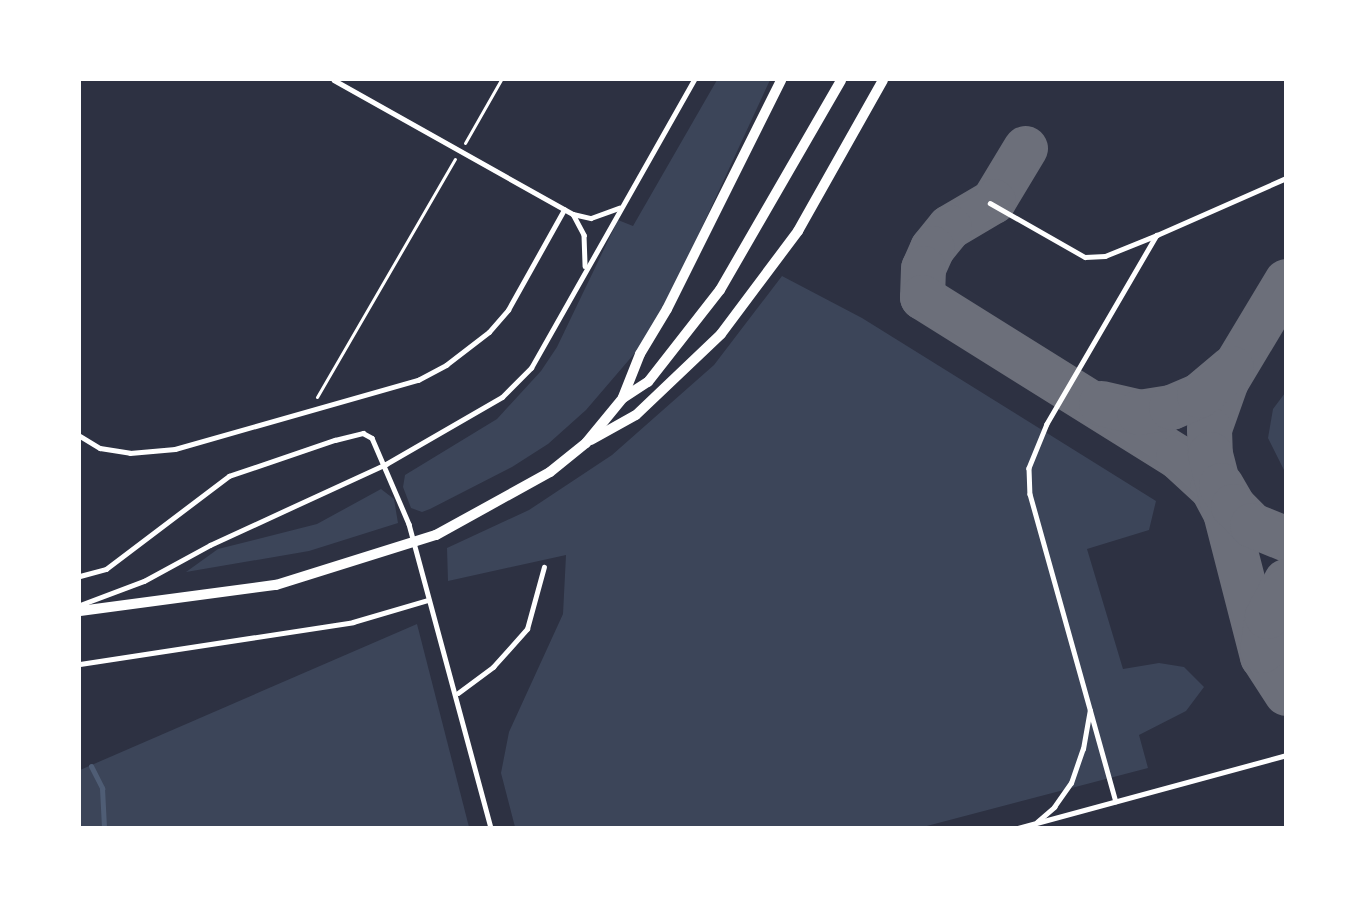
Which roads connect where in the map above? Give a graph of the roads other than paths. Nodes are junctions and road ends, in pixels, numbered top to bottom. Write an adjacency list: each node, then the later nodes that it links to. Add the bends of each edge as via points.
1 (334, 80): 9 (lane)
2 (694, 80): 8 (lane)
3 (781, 80): 13 (street, via 667,309 640,354)
4 (841, 80): 13 (street, via 720,291 648,382)
5 (883, 80): 15 (street, via 798,231 722,334 636,415)
6 (1286, 178): 11 (lane)
7 (990, 203): 11 (lane, via 1085,257 1105,256)
8 (619, 208): 10 (lane, via 591,218); 12 (lane)
9 (564, 210): 10 (lane); 14 (lane, via 508,310 471,348 418,380 175,450 130,453 100,448)
10 (573, 214): 12 (lane, via 584,236)
11 (1157, 235): 24 (lane, via 1047,424 1029,468 1030,494)
12 (584, 269): 16 (lane, via 531,368 502,397)
13 (623, 398): 15 (street)
14 (80, 436)
15 (586, 442): 21 (street, via 550,472 436,535 392,551 276,585)
16 (386, 464): 18 (lane, via 372,438 363,434 229,476 105,569); 19 (lane, via 409,524); 20 (lane, via 210,545 144,581)
17 (544, 567): 23 (lane, via 526,629 493,667)
18 (80, 576)
19 (428, 600): 22 (lane, via 353,622); 23 (lane)
20 (80, 605)
21 (80, 611)
22 (80, 664)
23 (458, 693): 28 (lane)
24 (1090, 709): 26 (lane); 27 (lane, via 1083,749 1071,783 1054,807)
25 (1286, 755): 26 (lane)
26 (1116, 801): 27 (lane)
27 (1035, 823): 29 (lane)
28 (491, 828)
29 (1018, 828)

